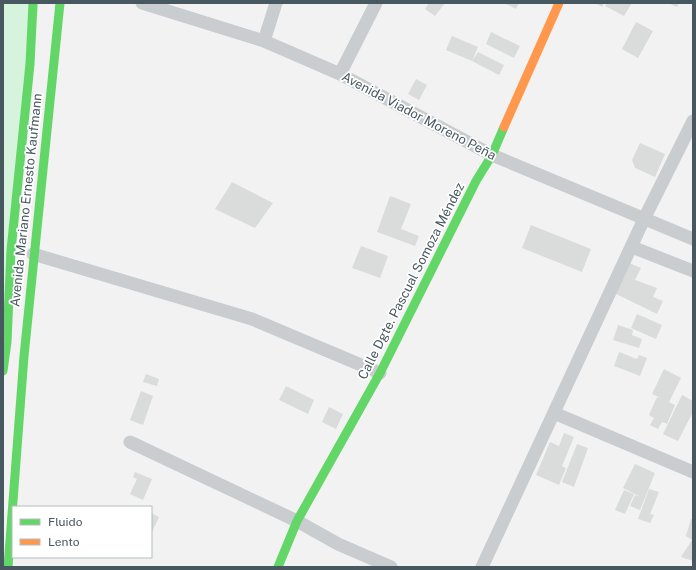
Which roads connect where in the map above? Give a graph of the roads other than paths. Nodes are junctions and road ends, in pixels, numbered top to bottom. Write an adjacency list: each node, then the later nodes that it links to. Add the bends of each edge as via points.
1 (33, 3): 16 (main road, Avenida Mariano Ernesto Kaufmann)
2 (60, 3): 14 (main road, Avenida Mariano Ernesto Kaufmann)
3 (142, 3): 7 (street, Avenida Viador Moreno Peña)
4 (276, 3): 7 (street)
5 (376, 3): 8 (street)
6 (559, 3): 10 (main road, Calle Dgte. Pascual Somoza Méndez)
7 (264, 41): 8 (street, Avenida Viador Moreno Peña)
8 (340, 74): 10 (street, Avenida Viador Moreno Peña)
9 (693, 121): 11 (street)
10 (492, 155): 11 (street, Avenida Viador Moreno Peña); 17 (main road, Calle Dgte. Pascual Somoza Méndez, via 476,181)
11 (644, 219): 12 (street, Avenida Viador Moreno Peña); 13 (street)
12 (693, 239)
13 (632, 247): 15 (street); 18 (street)
14 (33, 254): 17 (street, via 252,319); 22 (main road, Avenida Mariano Ernesto Kaufmann)
15 (693, 271)
16 (3, 371)
17 (380, 373): 21 (main road, Calle Dgte. Pascual Somoza Méndez)
18 (554, 413): 20 (street); 25 (street)
19 (130, 442): 21 (street)
20 (693, 472)
21 (297, 521): 23 (main road, Calle Dgte. Pascual Somoza Méndez); 24 (street, via 338,544)
22 (8, 567)
23 (278, 567)
24 (391, 567)
25 (482, 567)

